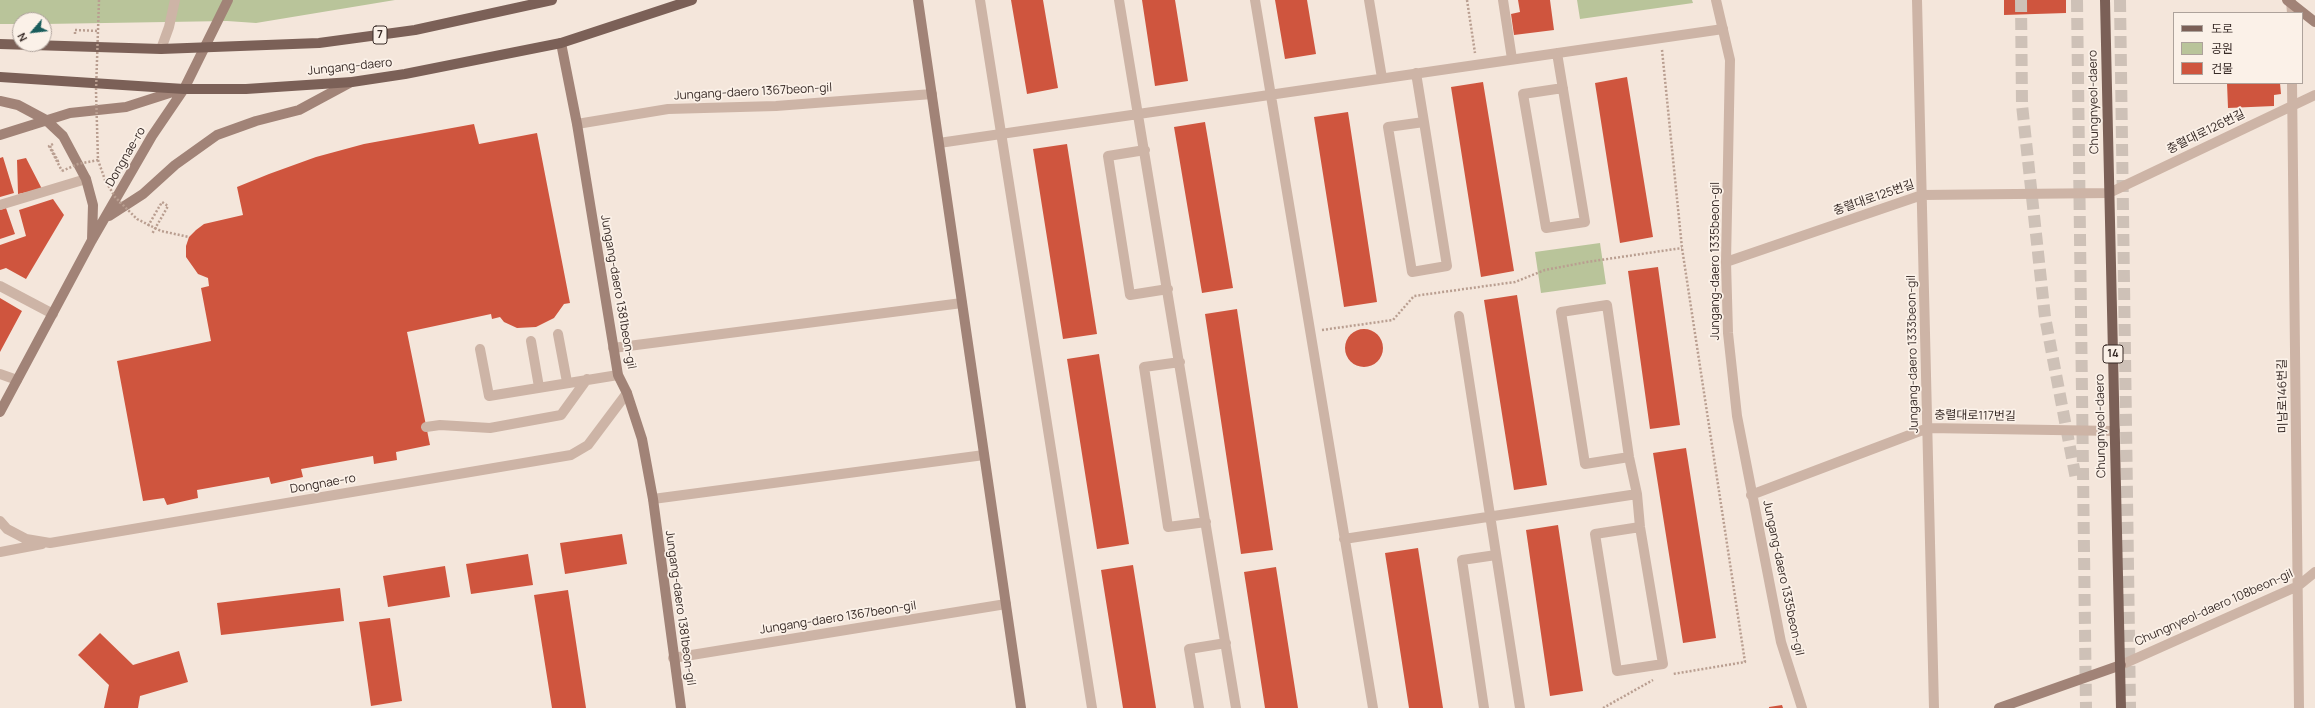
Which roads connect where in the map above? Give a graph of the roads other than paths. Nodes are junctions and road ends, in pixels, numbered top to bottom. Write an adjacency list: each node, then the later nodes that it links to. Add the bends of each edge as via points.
1 (175, 0): 21 (street)
2 (228, 0): 22 (street, Dongnae-ro)
3 (552, 0): 22 (main road, 7, via 415,30 319,43)
4 (692, 0): 19 (main road, Jungang-daero)
5 (918, 0): 32 (street)
6 (980, 0): 41 (street)
7 (1119, 0): 37 (street)
8 (1255, 0): 33 (street)
9 (1369, 0): 27 (street)
10 (1503, 0): 24 (street)
11 (1716, 0): 18 (street, Jungang-daero 1335beon-gil)
12 (1917, 0): 47 (street, Jungang-daero 1333beon-gil)
13 (2105, 0): 46 (main road, Chungnyeol-daero / 14)
14 (2290, 4): 15 (street)
15 (2301, 12)
16 (2303, 13): 17 (street)
17 (2315, 22)
18 (1723, 29): 23 (street); 51 (street, Jungang-daero 1335beon-gil, via 1730,60)
19 (561, 43): 28 (main road, Jungang-daero); 40 (street, Jungang-daero 1381beon-gil)
20 (0, 44): 21 (main road, 7)
21 (161, 49): 22 (main road, 7)
22 (204, 49): 31 (street, Dongnae-ro)
23 (1557, 53): 24 (street); 30 (street)
24 (1512, 59): 25 (street)
25 (1416, 73): 27 (street); 39 (street)
26 (0, 77): 31 (main road, Jungang-daero)
27 (1382, 78): 33 (street)
28 (352, 82): 31 (main road, Jungang-daero); 49 (street, via 299,110 217,135 175,165 143,194)
29 (2292, 84): 36 (street, 미남로146번길)
30 (1563, 88): 30 (street, via 1523,94 1546,228 1585,222)
31 (184, 89): 38 (street, via 126,108 70,113); 49 (street, Dongnae-ro, via 152,136)
32 (932, 94): 40 (street, Jungang-daero 1367beon-gil, via 776,106 668,109); 43 (street)
33 (1270, 94): 37 (street); 82 (street)
34 (2315, 95): 36 (street, 충렬대로126번길)
35 (0, 101): 38 (street, via 18,105)
36 (2292, 105): 46 (street, 충렬대로126번길); 87 (street, 미남로146번길)
37 (1139, 114): 41 (street); 44 (street)
38 (46, 120): 42 (street); 45 (street, via 63,136)
39 (1424, 122): 39 (street, via 1388,127 1412,272 1447,266)
40 (577, 124): 59 (street, Jungang-daero 1381beon-gil)
41 (1002, 134): 43 (street); 94 (street)
42 (0, 135)
43 (939, 143): 54 (street)
44 (1145, 150): 53 (street); 53 (street, via 1108,156 1130,295)
45 (86, 179): 48 (street, Dongnae-ro); 50 (street, via 93,205)
46 (2109, 193): 47 (street, 충렬대로125번길); 72 (main road, Chungnyeol-daero / 14)
47 (1922, 195): 51 (street, 충렬대로125번길); 71 (street, Jungang-daero 1333beon-gil)
48 (0, 205)
49 (107, 217): 50 (street, Dongnae-ro)
50 (92, 240): 55 (street, Dongnae-ro)
51 (1726, 262): 76 (street, Jungang-daero 1335beon-gil, via 1728,333 1737,416)
52 (0, 286): 55 (street)
53 (1168, 289): 61 (street)
54 (962, 303): 59 (street); 73 (street)
55 (53, 314): 65 (street, Dongnae-ro)
56 (1459, 316): 78 (street)
57 (558, 334): 66 (street)
58 (531, 340): 67 (street)
59 (613, 348): 63 (street, Jungang-daero 1381beon-gil)
60 (480, 349): 67 (street, via 489,396)
61 (1180, 362): 80 (street); 80 (street, via 1144,367 1168,527)
62 (0, 374): 65 (street)
63 (618, 375): 64 (street); 68 (street, Jungang-daero 1381beon-gil)
64 (587, 379): 66 (street); 70 (street, via 561,415 490,428 440,425)
65 (17, 380): 69 (street, Dongnae-ro)
66 (567, 382): 67 (street)
67 (539, 388)
68 (627, 393): 77 (street, Jungang-daero 1381beon-gil, via 642,439); 83 (street, Dongnae-ro, via 588,445 571,455)
69 (0, 412)
70 (426, 428)
71 (1928, 428): 72 (street, 충렬대로117번길); 76 (street, 충렬대로117번길); 101 (street, Jungang-daero 1333beon-gil)
72 (2115, 431): 91 (main road, Chungnyeol-daero / 14)
73 (984, 455): 77 (street); 88 (street)
74 (1629, 457): 74 (street, via 1584,464 1561,312 1607,305); 75 (street)
75 (1637, 494): 78 (street); 81 (street)
76 (1751, 495): 100 (street, Jungang-daero 1335beon-gil, via 1781,642)
77 (653, 499): 90 (street, Jungang-daero 1381beon-gil)
78 (1490, 518): 82 (street); 85 (street)
79 (0, 521): 83 (street, Dongnae-ro, via 7,529 26,539)
80 (1206, 522): 89 (street)
81 (1640, 527): 81 (street, via 1663,664 1617,671 1595,534)
82 (1344, 539): 97 (street)
83 (50, 543): 84 (street)
84 (0, 552)
85 (1496, 555): 98 (street, via 1462,560); 99 (street)
86 (2315, 572): 87 (street, Chungnyeol-daero 108beon-gil)
87 (2298, 586): 91 (street, Chungnyeol-daero 108beon-gil); 104 (street, 미남로146번길)
88 (1006, 604): 90 (street, Jungang-daero 1367beon-gil); 93 (street)
89 (1226, 643): 95 (street, via 1189,649); 96 (street)
90 (673, 658): 92 (street, Jungang-daero 1381beon-gil)
91 (2121, 665): 102 (street); 103 (main road, Chungnyeol-daero / 14)
92 (681, 708)
93 (1021, 708)
94 (1092, 708)
95 (1199, 708)
96 (1236, 708)
97 (1373, 708)
98 (1484, 708)
99 (1520, 708)
100 (1802, 708)
101 (1934, 708)
102 (2000, 708)
103 (2121, 708)
104 (2299, 708)

